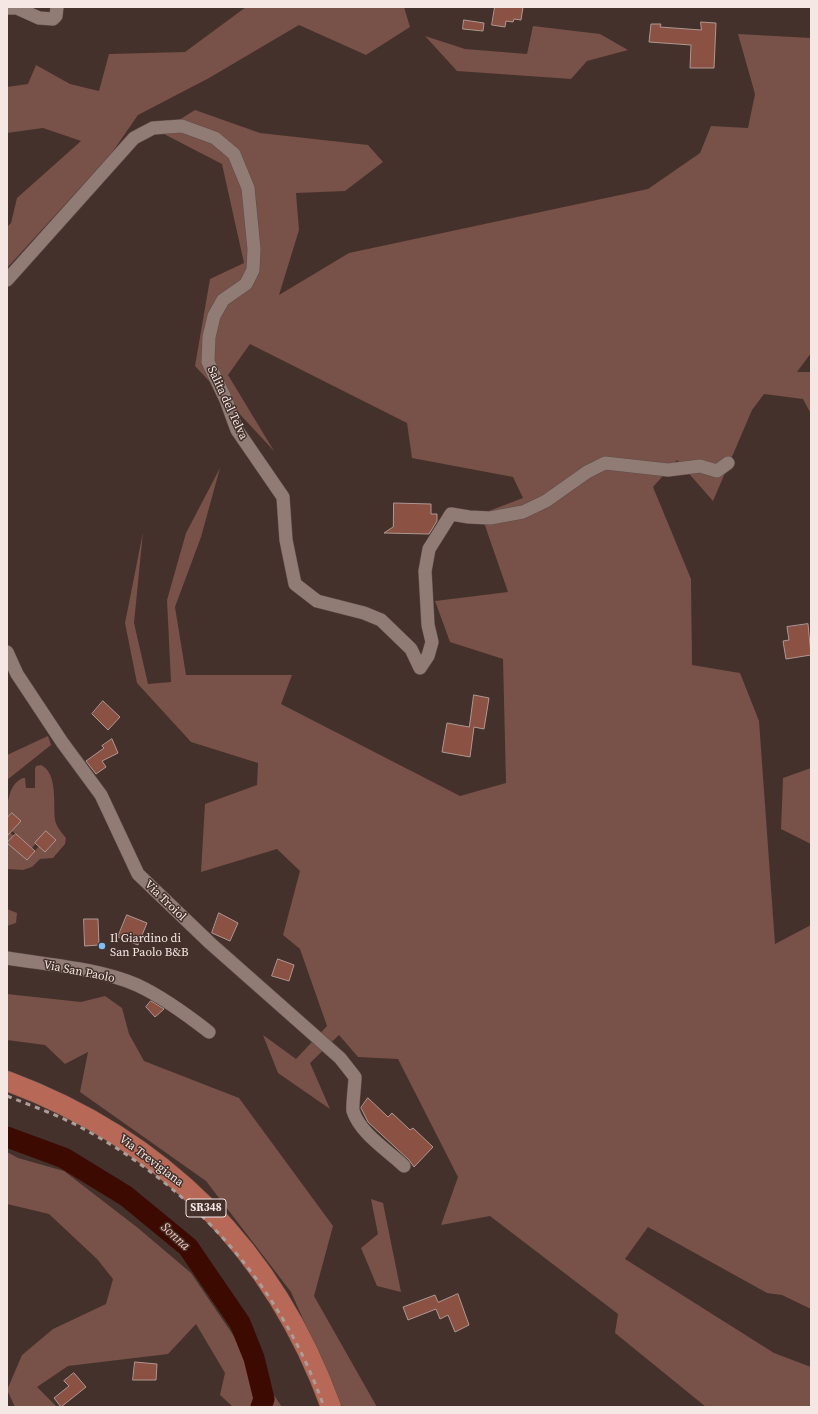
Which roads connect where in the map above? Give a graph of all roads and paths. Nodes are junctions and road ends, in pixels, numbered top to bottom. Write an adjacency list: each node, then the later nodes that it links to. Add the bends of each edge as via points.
1 (57, 7): 2 (street, via 56,16 52,19 39,18 17,8)
2 (7, 8)
3 (7, 280): 4 (street, Salita del Telva, via 134,138 153,128 182,126 215,138 234,154 248,188 254,249 253,270 246,284 223,300 214,316 209,337 208,362 237,430 283,497 286,540 295,584 317,601 382,620 411,649 420,668 428,656 432,642 428,625 425,571 430,549 451,514 469,518 490,518 523,512 546,501 581,476 605,463 668,470 700,466 717,471)
4 (728, 463)
5 (7, 652): 9 (street, Via Troiol, via 17,674 101,795 138,874 188,923 340,1058 355,1077 353,1110 366,1132)
6 (7, 958): 7 (street, Via San Paolo, via 105,975 136,985 169,1002)
7 (209, 1032)
8 (7, 1081): 10 (main road, Via Trevigiana / SR348, via 49,1098 124,1139 169,1173 211,1212 246,1251 283,1304)
9 (404, 1166)
10 (331, 1407)

